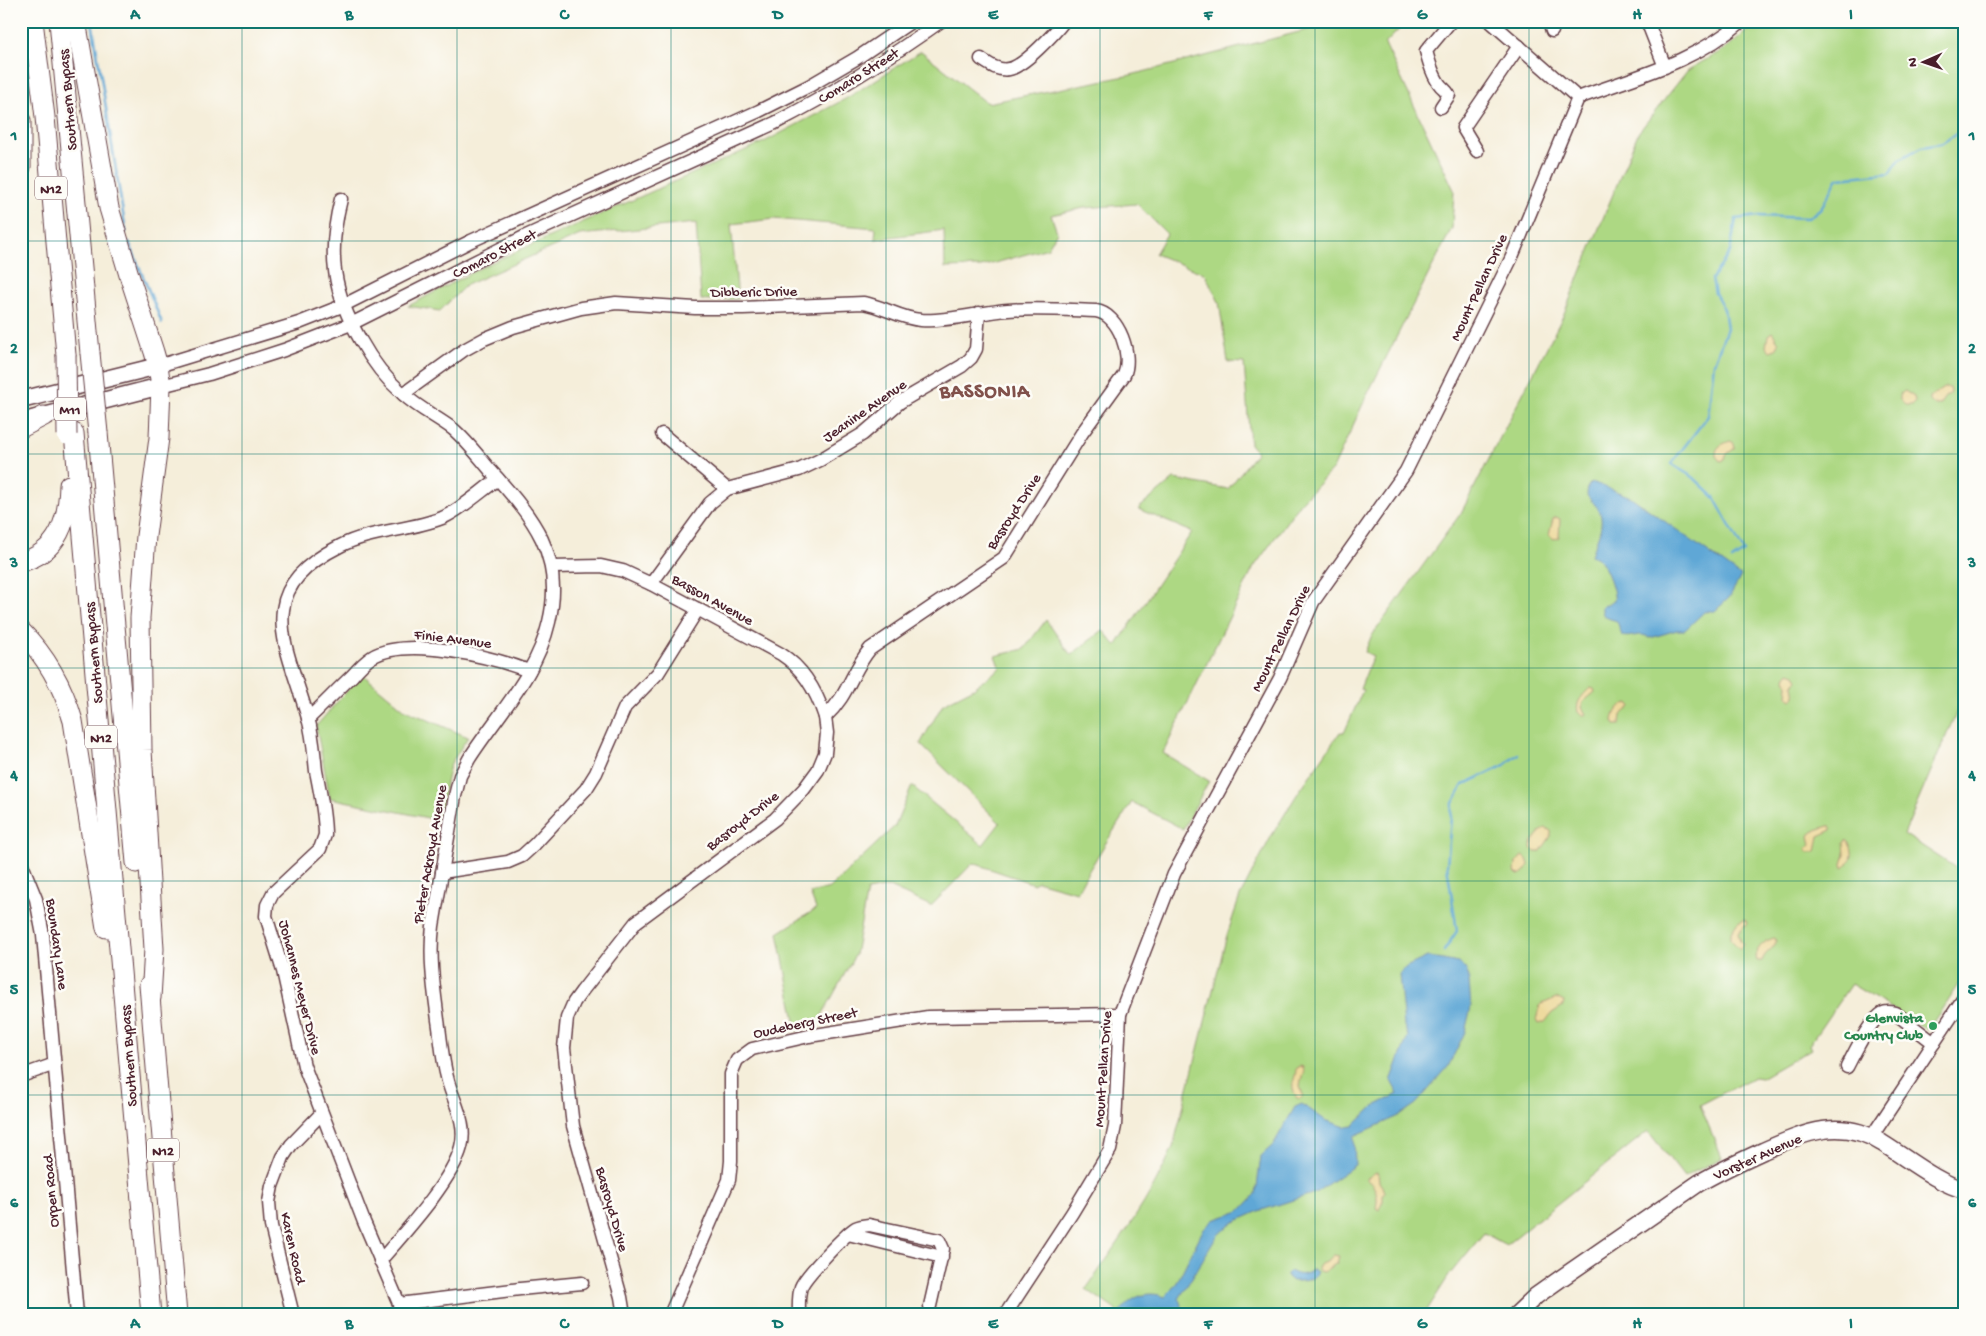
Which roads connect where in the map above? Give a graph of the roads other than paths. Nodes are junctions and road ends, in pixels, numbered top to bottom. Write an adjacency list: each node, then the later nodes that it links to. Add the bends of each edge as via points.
1 (33, 21): 31 (highway, Southern Bypass / N12, bridge, via 45,117)
2 (59, 21): 47 (highway, Southern Bypass / N12, bridge)
3 (76, 21): 24 (highway, via 109,208)
4 (912, 21): 20 (street, Comaro Street / M11, via 857,58 768,107 471,241)
5 (941, 21): 22 (street, Comaro Street / M11, via 879,64 811,104 526,236)
6 (1064, 21): 12 (street, via 1044,45 1012,69 998,69)
7 (1451, 21): 15 (street, via 1426,51 1440,85 1449,92)
8 (1490, 21): 11 (street)
9 (1646, 21): 13 (street)
10 (1742, 21): 13 (street, via 1706,48)
11 (1519, 46): 14 (street); 17 (street, via 1463,128)
12 (981, 58)
13 (1665, 67): 14 (street)
14 (1578, 98): 48 (street, Mount Pellan Drive, via 1511,259 1406,471 1313,602 1280,678 1174,874)
15 (1441, 107)
16 (21, 121): 18 (highway)
17 (1477, 151)
18 (21, 167)
19 (341, 200): 20 (street, Pieter Ackroyd Avenue, via 333,250)
20 (342, 306): 22 (street, Pieter Ackroyd Avenue); 24 (street, Comaro Street / M11, via 291,326)
21 (979, 313): 23 (street, Dibberic Drive, via 1036,308 1096,311 1109,316); 26 (street, Dibberic Drive, via 924,320 862,304 743,308 599,304 484,339); 34 (street, Jeanine Avenue, via 974,354 957,370 900,402 863,434 820,460 798,470)
22 (351, 324): 25 (street, Comaro Street / M11, via 275,353); 26 (street, Pieter Ackroyd Avenue, via 376,365)
23 (1117, 327): 41 (street, Basroyd Drive, via 1128,359 1124,375 1082,433 1004,558 875,644 861,661 840,702)
24 (158, 366): 25 (highway); 27 (main road, Comaro Street / M11)
25 (161, 386): 28 (main road, Comaro Street / M11); 47 (highway, via 157,461 145,542 140,618 142,750 154,948)
26 (403, 394): 33 (street, Pieter Ackroyd Avenue, via 453,429)
27 (21, 400)
28 (44, 416): 29 (main road, Comaro Street / M11); 30 (highway)
29 (21, 422)
30 (21, 428)
31 (70, 434): 35 (highway, via 68,507 63,526 49,546); 49 (highway, Southern Bypass / N12)
32 (662, 434): 34 (street)
33 (498, 479): 36 (street, Pieter Ackroyd Avenue, via 532,522); 42 (street, Johannes Meyer Drive, via 446,516 354,539 325,553 302,571 285,600 281,624 289,662)
34 (727, 489): 37 (street, Jeanine Avenue, via 710,503)
35 (21, 562)
36 (552, 567): 37 (street, Basson Avenue, via 605,566); 40 (street, Pieter Ackroyd Avenue, via 549,621)
37 (651, 584): 38 (street, Basson Avenue)
38 (698, 609): 41 (street, Basson Avenue, via 795,665); 44 (street, via 663,666 625,707 590,784 546,833 513,861)
39 (21, 631): 49 (highway, via 53,671 73,720 105,919 115,1018)
40 (529, 671): 42 (street, Finie Avenue, via 476,655 419,648 391,650 369,659); 44 (street, Pieter Ackroyd Avenue, via 460,776)
41 (825, 717): 66 (street, Basroyd Drive, via 825,753 818,770 804,789 775,819 636,922 574,1002 567,1018 564,1048 573,1126)
42 (308, 719): 54 (street, Johannes Meyer Drive, via 324,839 316,852 273,893 266,916 283,971 301,1056)
43 (21, 862): 51 (street, Boundary Lane, via 41,920)
44 (442, 872): 57 (street, Pieter Ackroyd Avenue, via 432,934 431,964 445,1066 462,1124 462,1141 445,1179)
45 (21, 882): 51 (street, Boundary Lane, via 34,925)
46 (1965, 996): 50 (street)
47 (151, 998): 64 (highway, Southern Bypass / N12)
48 (1120, 1014): 67 (street, Oudeberg Street, via 928,1017 771,1043 748,1052 737,1060 731,1074 729,1180); 69 (street, Mount Pellan Drive, via 1115,1126 1110,1150)
49 (128, 1040): 63 (highway, Southern Bypass / N12)
50 (1934, 1043): 52 (street, via 1896,1013 1883,1013 1871,1026); 55 (street)
51 (51, 1065): 53 (street); 61 (street, Orpen Road); 62 (street, Orpen Road)
52 (1847, 1067)
53 (21, 1076)
54 (321, 1114): 57 (street, Johannes Meyer Drive); 65 (street, Karen Road, via 283,1157 269,1202 270,1226)
55 (1872, 1136): 56 (main road, via 1940,1179); 70 (main road, Vorster Avenue, via 1835,1128 1808,1132 1722,1170 1660,1208 1536,1296)
56 (1965, 1190)
57 (380, 1262): 60 (street, Johannes Meyer Drive)
58 (582, 1283): 60 (street, via 520,1289)
59 (930, 1306): 68 (street, via 942,1257 939,1240 868,1225 854,1228 804,1283)
60 (402, 1309)
61 (69, 1315)
62 (78, 1315)
63 (151, 1315)
64 (177, 1315)
65 (293, 1315)
66 (624, 1315)
67 (670, 1315)
68 (799, 1315)
69 (1005, 1315)
70 (1516, 1315)

